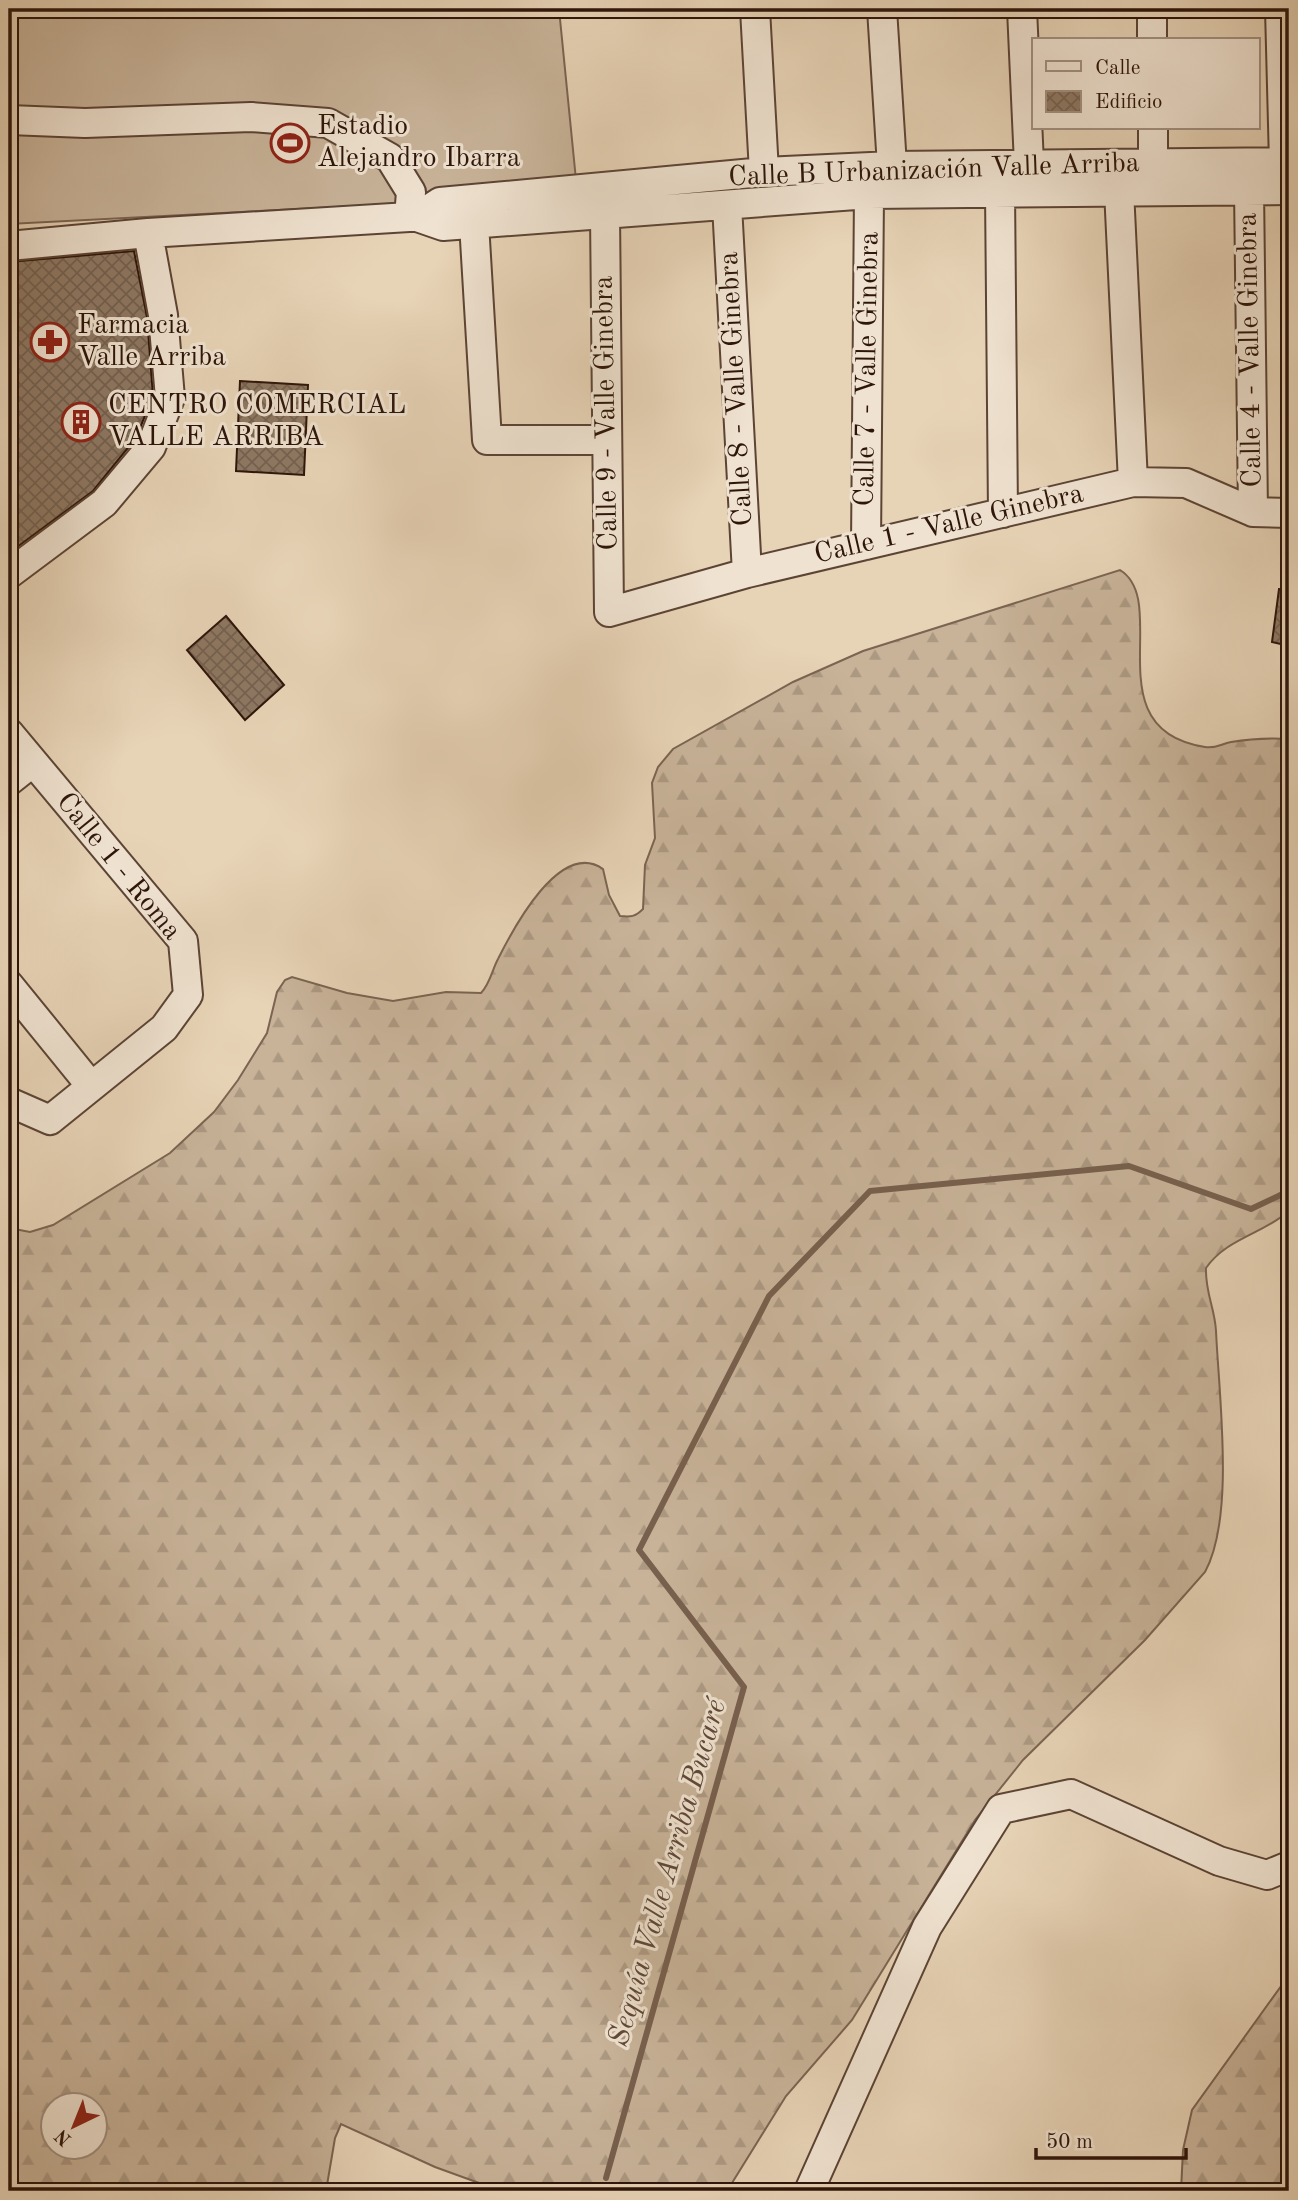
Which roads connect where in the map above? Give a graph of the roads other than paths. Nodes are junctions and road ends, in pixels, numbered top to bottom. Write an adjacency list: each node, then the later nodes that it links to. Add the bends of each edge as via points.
1 (755, 9): 13 (street)
2 (882, 9): 12 (street)
3 (1022, 9): 10 (street)
4 (1152, 9): 6 (street)
5 (1280, 9): 9 (street)
6 (1152, 38)
7 (9, 120): 21 (street, via 85,123 251,117 328,123 390,158 411,192)
8 (1153, 130): 11 (street)
9 (1287, 163): 11 (street, Calle B Urbanización Valle Arriba)
10 (1029, 164): 11 (street, Calle B Urbanización Valle Arriba); 12 (street, Calle B Urbanización Valle Arriba)
11 (1153, 165)
12 (892, 166): 13 (street, Calle B Urbanización Valle Arriba)
13 (764, 172): 21 (street, Calle B Urbanización Valle Arriba, via 440,202)
14 (1249, 189): 15 (street, Calle B Urbanización Valle Arriba); 16 (street, Calle B Urbanización Valle Arriba); 27 (street, Calle 4 - Valle Ginebra)
15 (1119, 190): 17 (street, Calle B Urbanización Valle Arriba); 26 (street)
16 (1289, 190)
17 (999, 191): 18 (street, Calle B Urbanización Valle Arriba); 28 (street)
18 (869, 194): 19 (street, Calle B Urbanización Valle Arriba); 30 (street, Calle 7 - Valle Ginebra)
19 (727, 205): 20 (street, Calle B Urbanización Valle Arriba); 31 (street, Calle 8 - Valle Ginebra)
20 (605, 214): 22 (street, Calle B Urbanización Valle Arriba); 25 (street, Calle 9 - Valle Ginebra)
21 (413, 217): 22 (street, Calle B Urbanización Valle Arriba, via 443,226); 23 (street, Calle B Urbanización Valle Arriba)
22 (474, 223): 25 (street, via 486,440)
23 (148, 233): 24 (street, Calle B Urbanización Valle Arriba); 32 (street, via 163,315 170,398 151,447 104,503)
24 (9, 246)
25 (607, 440): 33 (street, Calle 9 - Valle Ginebra)
26 (1133, 482): 27 (street, Calle 1 - Valle Ginebra, via 1186,484); 28 (street, Calle 1 - Valle Ginebra)
27 (1253, 512): 29 (street, Calle 1 - Valle Ginebra)
28 (1003, 513): 30 (street, Calle 1 - Valle Ginebra)
29 (1289, 513)
30 (866, 545): 31 (street, Calle 1 - Valle Ginebra)
31 (747, 573): 33 (street, Calle 1 - Valle Ginebra)
32 (9, 574)
33 (610, 612)
34 (9, 733): 35 (street, Calle 1 - Roma)
35 (33, 762): 36 (street); 38 (street, Calle 1 - Roma, via 183,941 188,995 164,1028)
36 (9, 781)
37 (9, 985): 38 (street)
38 (91, 1086): 39 (street, Calle 1 - Roma, via 50,1119)
39 (9, 1102)
40 (1289, 1866): 41 (street, via 1267,1875 1219,1861 1071,1794 1001,1809 927,1927)
41 (808, 2191)

